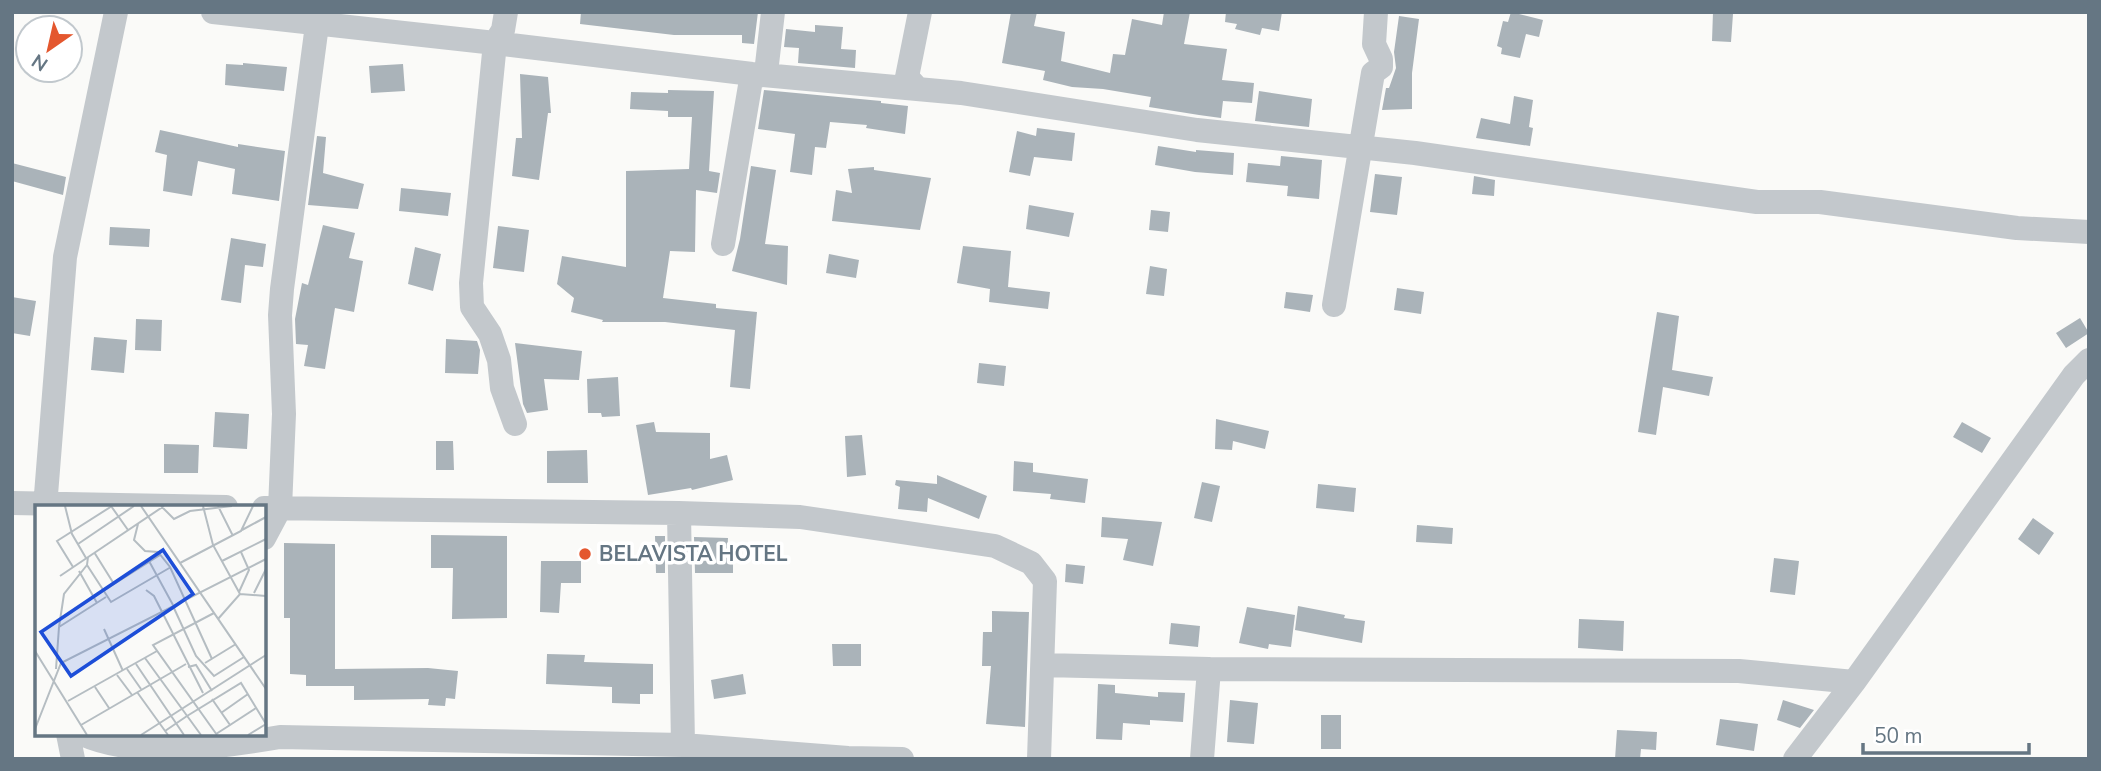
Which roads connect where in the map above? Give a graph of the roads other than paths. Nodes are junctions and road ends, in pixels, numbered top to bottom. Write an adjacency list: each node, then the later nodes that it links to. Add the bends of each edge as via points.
1 (116, 12): 18 (street, via 65,257)
2 (213, 12): 7 (street)
3 (506, 12): 8 (street)
4 (772, 12): 9 (street)
5 (920, 12): 10 (street, via 907,77)
6 (1376, 12): 11 (street, via 1374,44 1381,68 1373,73)
7 (325, 21): 8 (street); 19 (street, via 281,302 284,414)
8 (495, 43): 9 (street); 16 (street, via 472,307 490,334)
9 (759, 74): 10 (street); 13 (street)
10 (918, 89): 11 (street, via 1197,131)
11 (1361, 148): 12 (street, via 1757,202 1820,202 2017,228); 14 (street)
12 (2089, 232)
13 (723, 244)
14 (1334, 305)
15 (2089, 359): 24 (street)
16 (515, 424)
17 (12, 503): 18 (street)
18 (45, 505)
19 (272, 508): 20 (street); 21 (street)
20 (679, 513): 22 (street, via 800,517 995,546 1031,563 1045,581); 28 (street)
21 (266, 530)
22 (1043, 665): 23 (street); 32 (street)
23 (1209, 669): 24 (street, via 1740,671); 33 (street)
24 (1854, 682): 34 (street)
25 (68, 736): 29 (street)
26 (86, 736): 27 (street, via 104,744 141,748)
27 (233, 739): 28 (street)
28 (683, 745): 30 (street)
29 (73, 759)
30 (848, 759): 31 (street)
31 (902, 759)
32 (1039, 759)
33 (1202, 759)
34 (1795, 759)

